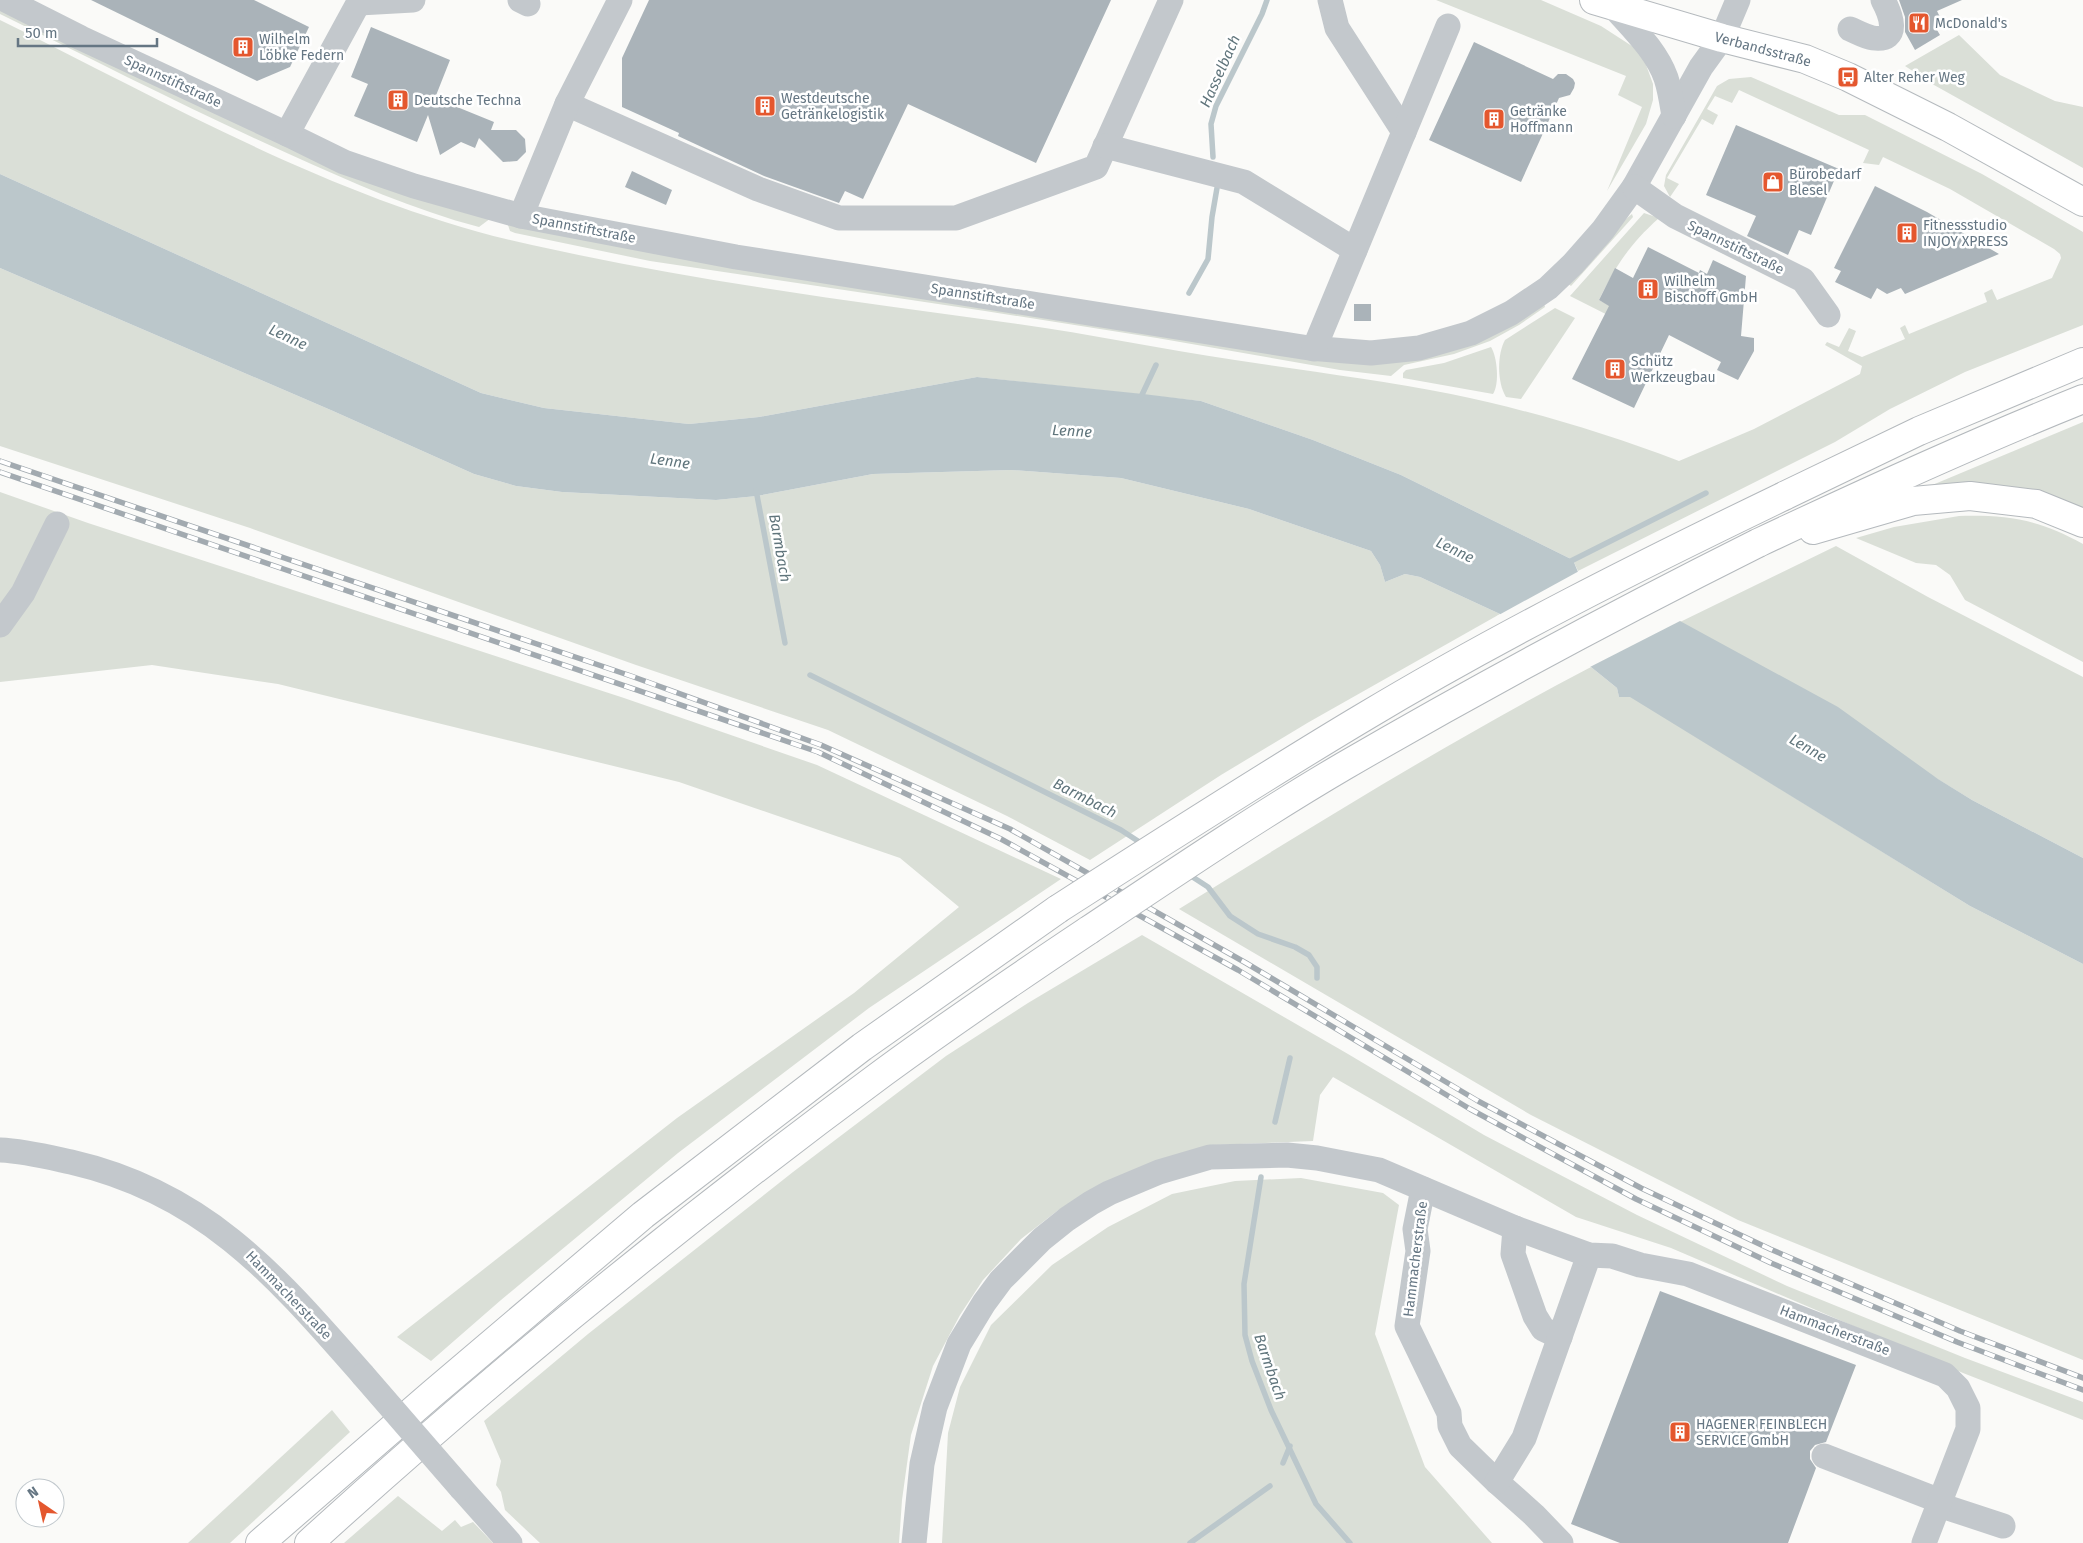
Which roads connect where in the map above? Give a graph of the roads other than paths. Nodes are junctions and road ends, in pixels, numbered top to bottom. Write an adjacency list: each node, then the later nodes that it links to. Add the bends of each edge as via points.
1 (6, 0): 16 (street, Spannstiftstraße)
2 (413, 0): 8 (street)
3 (620, 0): 13 (street)
4 (1171, 0): 17 (street)
5 (1330, 0): 15 (street, via 1337,28)
6 (1738, 0): 12 (street)
7 (1882, 0): 11 (street, via 1891,17 1889,33 1882,38 1872,38)
8 (359, 1): 16 (street)
9 (1604, 3): 12 (main road, Verbandsstraße); 14 (street, via 1641,38 1657,60)
10 (1448, 26): 15 (street)
11 (1850, 29)
12 (1722, 38): 14 (street, Spannstiftstraße, via 1701,67); 19 (main road, Verbandsstraße, via 1805,59 1848,77 1948,127)
13 (567, 104): 17 (street, via 758,189 839,218 956,218 1096,167); 20 (street)
14 (1674, 116): 18 (street, Spannstiftstraße)
15 (1404, 132): 21 (street)
16 (287, 134): 20 (street, Spannstiftstraße, via 344,162)
17 (1105, 146): 21 (street, via 1244,182)
18 (1634, 187): 22 (street, Spannstiftstraße, via 1674,216 1803,280); 23 (street, Spannstiftstraße, via 1573,264 1548,288 1511,313 1471,333 1419,348 1372,353)
19 (2083, 202)
20 (520, 216): 23 (street, Spannstiftstraße, via 736,257)
21 (1355, 250): 23 (street)
22 (1828, 315)
23 (1314, 348)
24 (2083, 362): 39 (main road, bridge, via 1919,431 1638,567 1365,716 1058,909 862,1047 644,1215)
25 (2083, 399): 26 (main road, via 1996,433)
26 (1826, 520): 27 (main road, via 1913,501 1970,496 2036,504); 40 (main road, bridge, via 1758,543 1544,654 1343,767 1089,930 884,1072 682,1226 507,1370)
27 (2083, 523)
28 (57, 524): 29 (street, via 23,593)
29 (0, 625)
30 (0, 1150): 41 (street, Hammacherstraße, bridge, via 39,1155 113,1174 174,1201 224,1232 273,1276)
31 (1423, 1189): 32 (street, Hammacherstraße); 36 (street, Hammacherstraße, via 1415,1229 1418,1251 1407,1326 1449,1412 1454,1436); 42 (street, Hammacherstraße, via 1379,1170 1347,1163 1287,1154 1210,1157 1159,1172 1109,1193 1067,1219 1001,1280 959,1344 944,1378 928,1432)
32 (1515, 1228): 33 (street, Hammacherstraße); 34 (street, via 1513,1254 1535,1316 1543,1329)
33 (1589, 1255): 34 (street); 37 (street, Hammacherstraße, via 1612,1256 1688,1274 1945,1375 1958,1388 1968,1408 1968,1429)
34 (1560, 1337): 36 (street, via 1524,1438)
35 (1824, 1456): 37 (street)
36 (1497, 1482): 43 (street, Hammacherstraße)
37 (1939, 1503): 38 (street); 44 (street, Hammacherstraße)
38 (2004, 1526)
39 (260, 1543)
40 (309, 1543)
41 (510, 1543)
42 (914, 1543)
43 (1561, 1543)
44 (1924, 1543)

